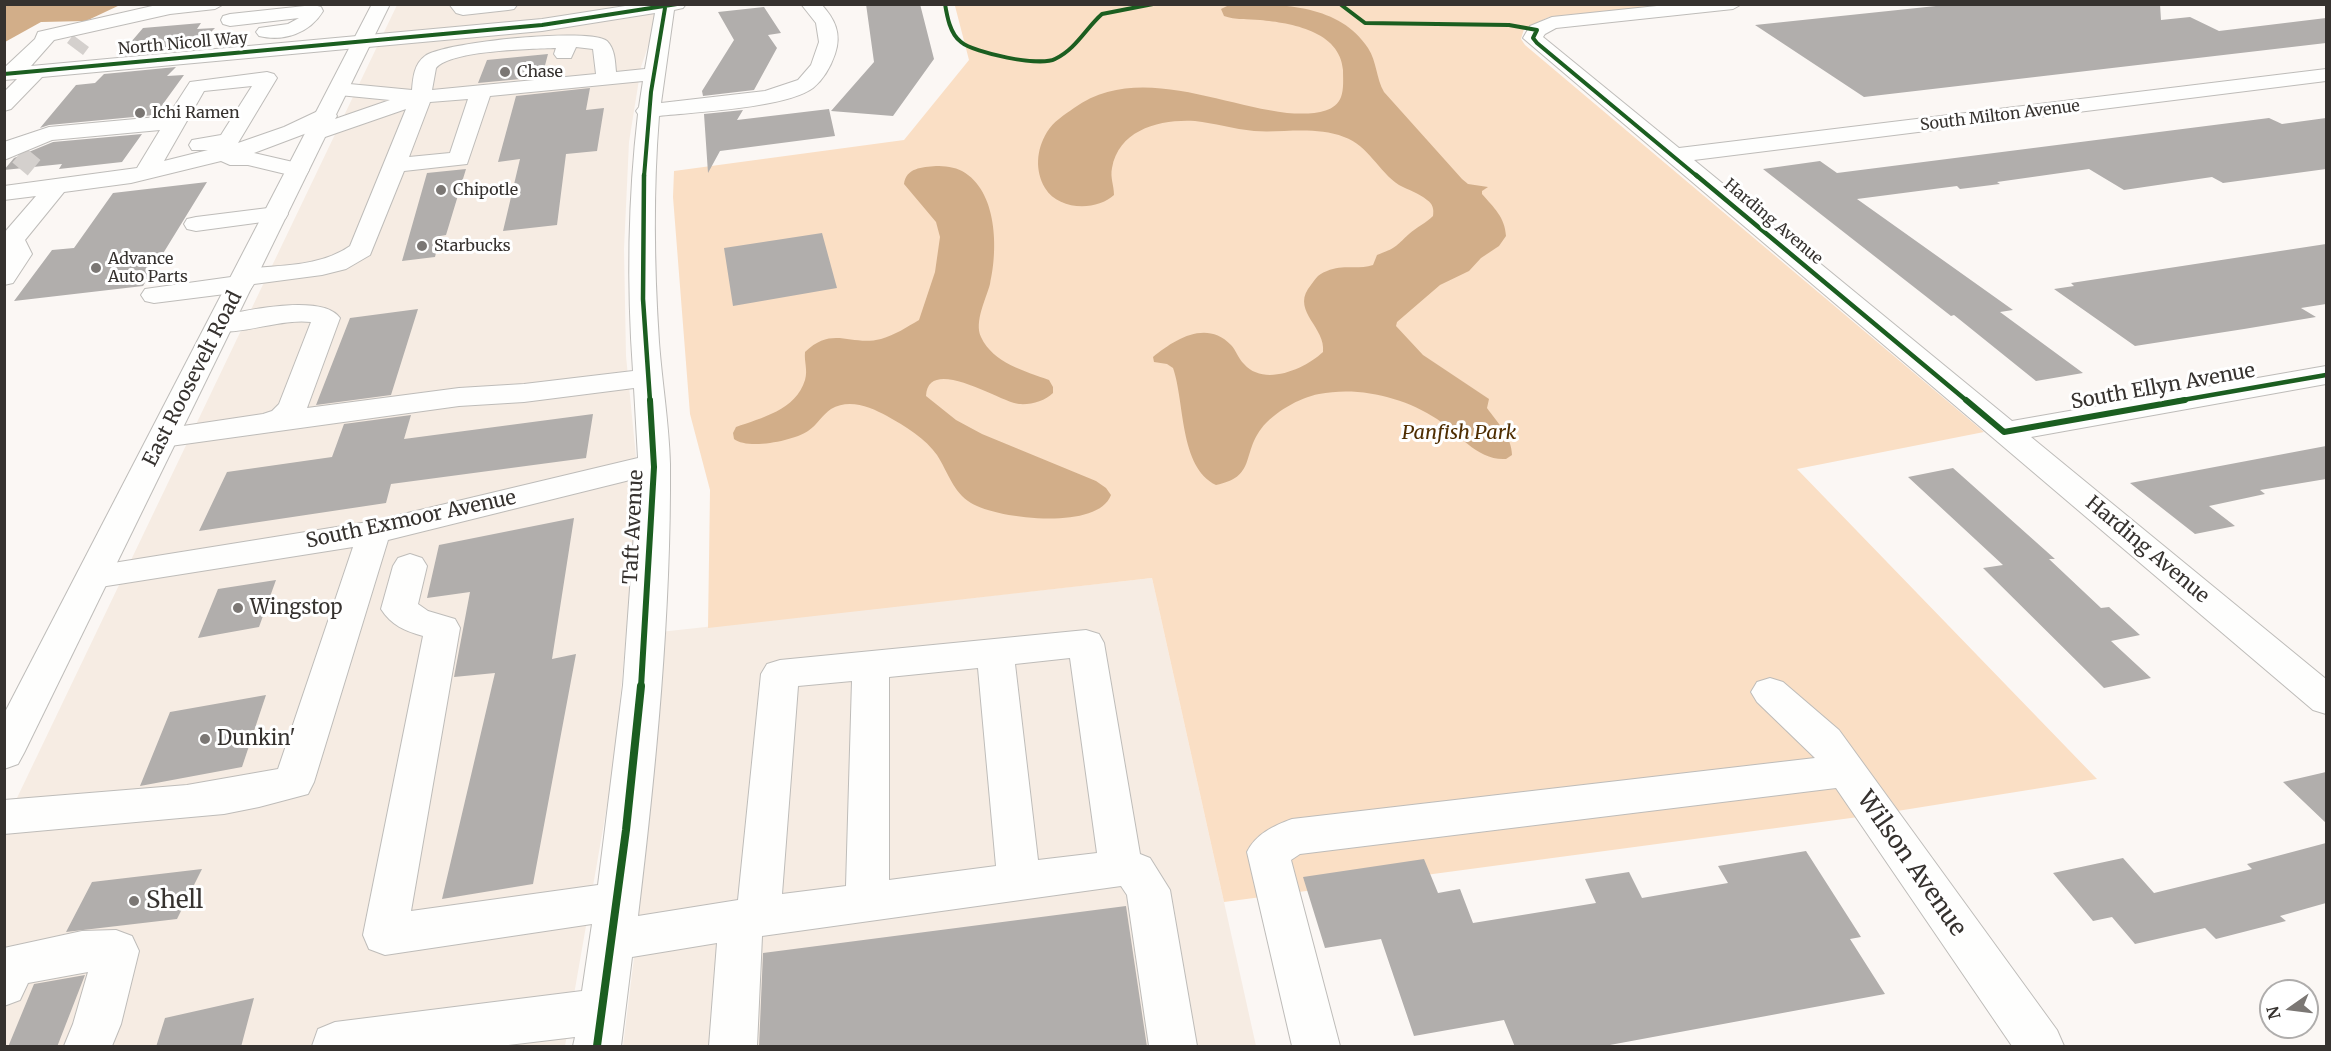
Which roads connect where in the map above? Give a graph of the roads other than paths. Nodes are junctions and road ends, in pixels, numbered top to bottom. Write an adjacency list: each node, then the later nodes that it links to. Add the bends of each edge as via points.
1 (215, 4): 14 (street, via 170,8 45,36)
2 (458, 4): 3 (street, via 463,9)
3 (516, 4)
4 (810, 4): 23 (street, via 827,26 830,45 805,83 782,94)
5 (1733, 4): 27 (street, Harding Avenue, via 1563,21 1543,26 1533,38)
6 (671, 6): 8 (street); 15 (street, Taft Avenue)
7 (381, 8): 9 (street, East Roosevelt Road)
8 (532, 34): 9 (street, North Nicoll Way); 11 (street); 21 (street, via 441,55 426,65)
9 (363, 41): 12 (street, North Nicoll Way); 19 (street, East Roosevelt Road)
10 (75, 52): 12 (street, North Nicoll Way); 12 (street, via 87,35 151,21 225,28); 13 (street, North Nicoll Way)
11 (565, 53): 17 (street, via 589,40 598,42 605,50); 18 (street)
12 (206, 55)
13 (36, 71): 14 (street, North Nicoll Way); 22 (street)
14 (8, 74)
15 (653, 74): 17 (street); 23 (street, Taft Avenue)
16 (2326, 75): 27 (street, South Milton Avenue)
17 (606, 78): 18 (street)
18 (556, 85): 20 (street)
19 (339, 89): 21 (street); 25 (street, East Roosevelt Road)
20 (481, 92): 21 (street); 29 (street, via 459,159)
21 (421, 97): 25 (street); 29 (street)
22 (4, 105)
23 (647, 111): 44 (street, Taft Avenue, via 642,249)
24 (177, 122): 26 (street); 26 (street, via 197,86 267,78 229,140); 32 (street, via 9,148)
25 (321, 124): 28 (street, via 261,144); 30 (street, East Roosevelt Road)
26 (160, 152): 31 (street)
27 (1673, 156): 46 (street, Harding Avenue)
28 (198, 158): 30 (street, via 248,158); 31 (street)
29 (393, 165): 40 (street, via 361,250 352,258 330,266)
30 (298, 170): 36 (street, East Roosevelt Road)
31 (146, 172): 33 (street)
32 (8, 178): 33 (street)
33 (55, 188): 34 (street)
34 (38, 209): 35 (street); 38 (street)
35 (4, 212)
36 (276, 214): 37 (street); 40 (street, East Roosevelt Road)
37 (196, 224)
38 (9, 239): 39 (street, via 19,254)
39 (4, 277)
40 (242, 280): 41 (street); 42 (street, East Roosevelt Road)
41 (154, 295)
42 (220, 324): 45 (street, via 301,314 326,318 293,407 283,417); 47 (street, East Roosevelt Road)
43 (2326, 375): 46 (street, South Ellyn Avenue)
44 (648, 378): 45 (street); 48 (street, Taft Avenue)
45 (267, 422): 47 (street)
46 (2004, 432): 55 (street, Harding Avenue)
47 (164, 438): 51 (street, East Roosevelt Road)
48 (654, 464): 50 (street, South Exmoor Avenue); 63 (street, Taft Avenue, via 645,658)
49 (374, 532): 50 (street, South Exmoor Avenue); 51 (street, South Exmoor Avenue); 58 (street, via 294,782 268,790)
50 (412, 547): 63 (street, via 399,609 416,621 442,628 386,935)
51 (94, 576): 56 (street, East Roosevelt Road)
52 (995, 652): 53 (street); 59 (street, via 1086,643); 60 (street)
53 (871, 665): 61 (street); 62 (street, via 780,674)
54 (1770, 692): 57 (street, Wilson Avenue, via 1825,741)
55 (2326, 700)
56 (4, 753)
57 (1845, 771): 70 (street, via 1292,837 1269,852); 71 (street, Wilson Avenue)
58 (4, 817)
59 (1120, 868): 60 (street); 69 (street, via 1135,871 1148,890)
60 (1019, 882): 61 (street)
61 (867, 902): 62 (street)
62 (750, 918): 63 (street); 68 (street)
63 (615, 921): 65 (street, Taft Avenue)
64 (4, 985): 67 (street, via 14,964 82,952 116,951)
65 (599, 1029): 66 (street)
66 (334, 1045)
67 (88, 1047)
68 (733, 1047)
69 (1173, 1047)
70 (1316, 1047)
71 (2040, 1047)

